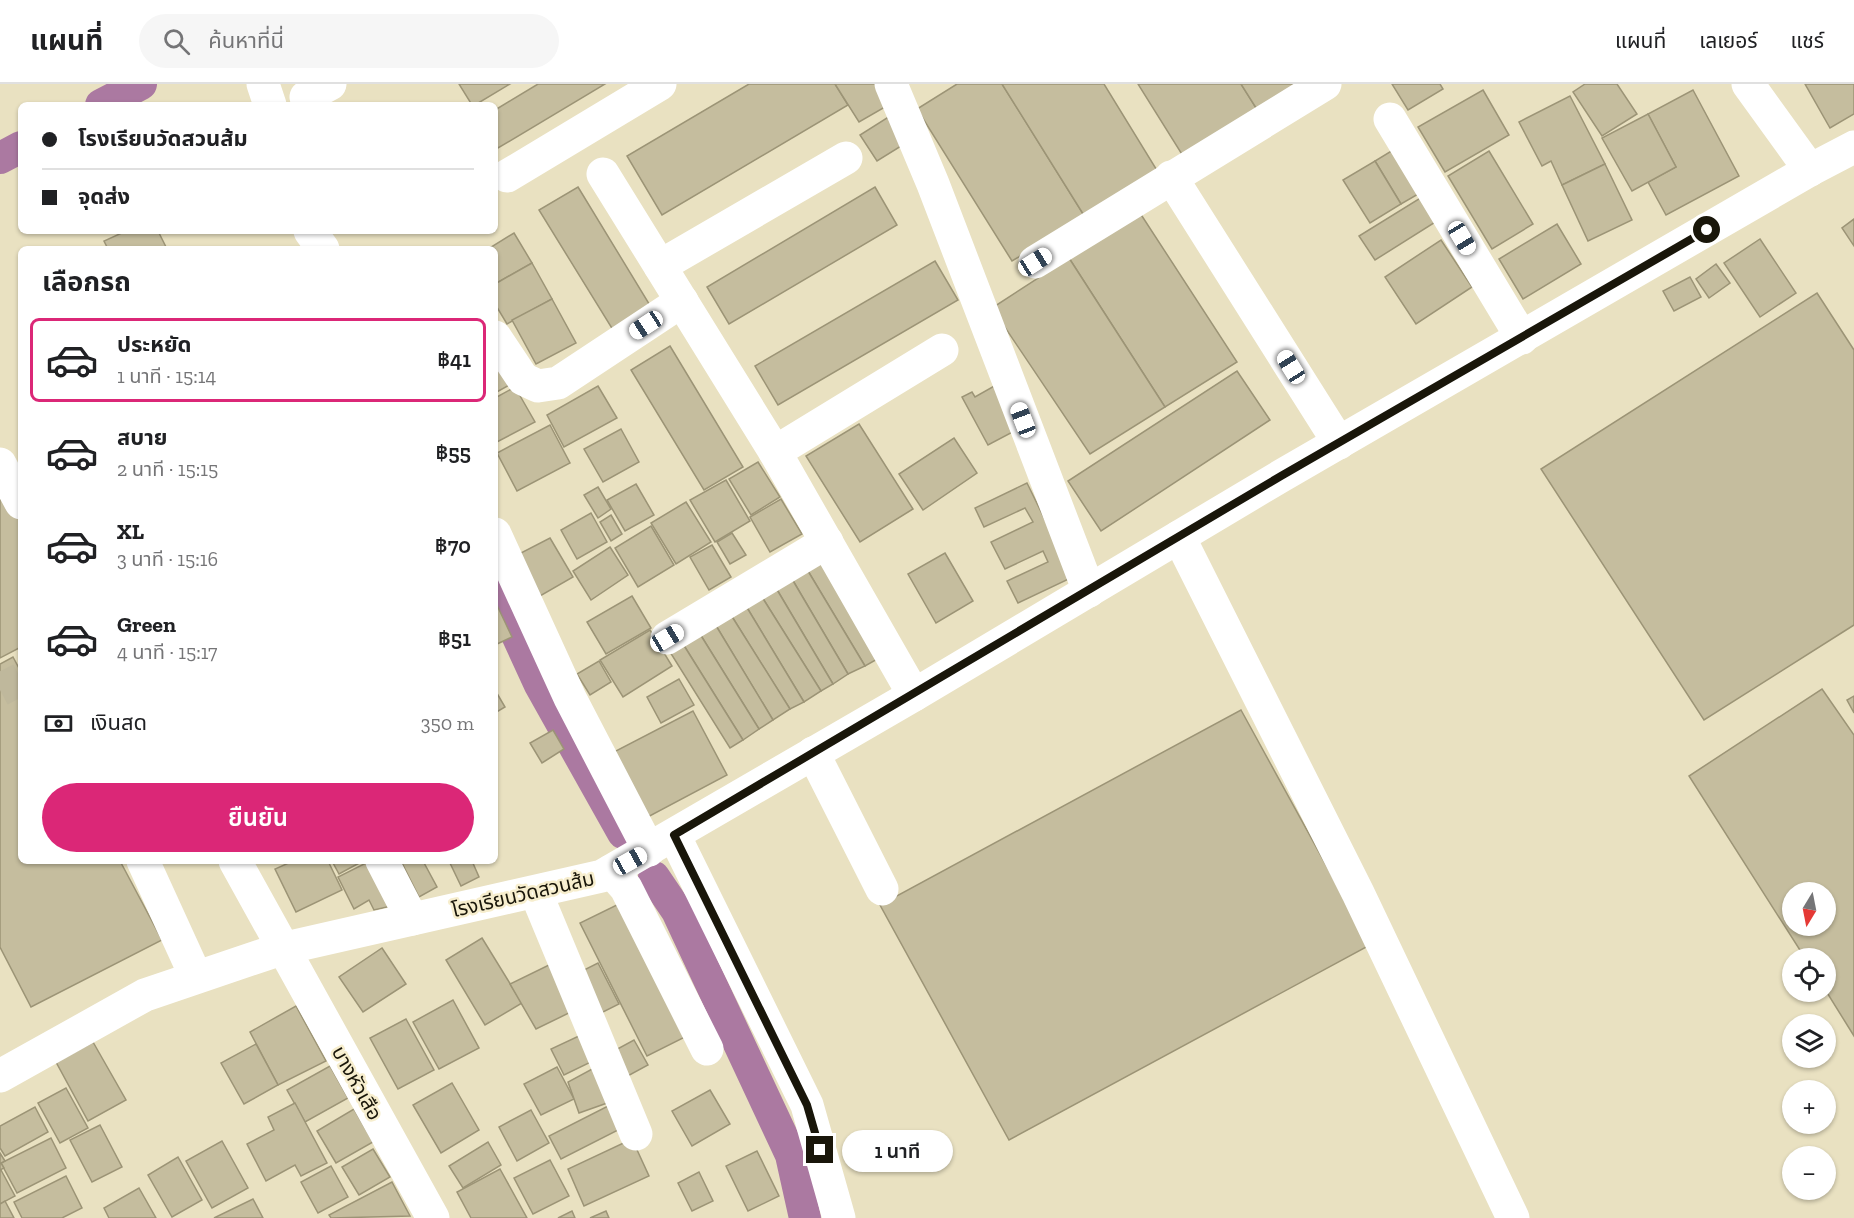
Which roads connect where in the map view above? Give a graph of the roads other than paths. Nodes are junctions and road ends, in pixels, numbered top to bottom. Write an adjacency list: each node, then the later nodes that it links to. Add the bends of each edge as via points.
1 (263, 84): 6 (street)
2 (891, 84): 27 (street)
3 (1324, 84): 13 (street)
4 (1748, 84): 10 (street)
5 (656, 85): 12 (street)
6 (269, 102)
7 (1390, 119): 17 (street)
8 (1854, 147): 10 (street, โรงเรียนวัดสวนส้ม)
9 (846, 158): 15 (street)
10 (1809, 170): 17 (street, โรงเรียนวัดสวนส้ม)
11 (603, 174): 15 (street)
12 (507, 176)
13 (1171, 177): 14 (street); 20 (street)
14 (1035, 262)
15 (660, 266): 16 (street)
16 (682, 301): 18 (street, via 558,383 538,386 523,379); 21 (street)
17 (1522, 338): 20 (street, โรงเรียนวัดสวนส้ม)
18 (498, 342)
19 (942, 350): 21 (street)
20 (1339, 443): 24 (street, โรงเรียนวัดสวนส้ม)
21 (776, 452): 26 (street)
22 (0, 464): 23 (street)
23 (18, 497)
24 (1179, 537): 27 (street, โรงเรียนวัดสวนส้ม); 47 (street, via 1358,893)
25 (498, 541): 31 (street, via 570,698)
26 (827, 543): 28 (street); 29 (street)
27 (1089, 591): 29 (street, โรงเรียนวัดสวนส้ม)
28 (667, 638)
29 (914, 695): 30 (street, โรงเรียนวัดสวนส้ม)
30 (813, 753): 31 (street, โรงเรียนวัดสวนส้ม); 37 (street)
31 (661, 842): 36 (street, โรงเรียนวัดสวนส้ม); 46 (street, via 807,1105)
32 (143, 864): 41 (street)
33 (216, 864): 40 (street)
34 (236, 864): 40 (street)
35 (384, 864): 39 (street)
36 (611, 871): 38 (street, โรงเรียนวัดสวนส้ม); 42 (street, via 626,888)
37 (882, 889)
38 (536, 893): 39 (street, โรงเรียนวัดสวนส้ม); 44 (street)
39 (412, 919): 40 (street, โรงเรียนวัดสวนส้ม)
40 (273, 952): 41 (street, โรงเรียนวัดสวนส้ม); 45 (street, บางหัวเสือ)
41 (196, 977): 43 (street, โรงเรียนวัดสวนส้ม, via 146,995)
42 (707, 1048)
43 (0, 1076)
44 (636, 1134)
45 (432, 1218)
46 (839, 1218)
47 (1513, 1218)

